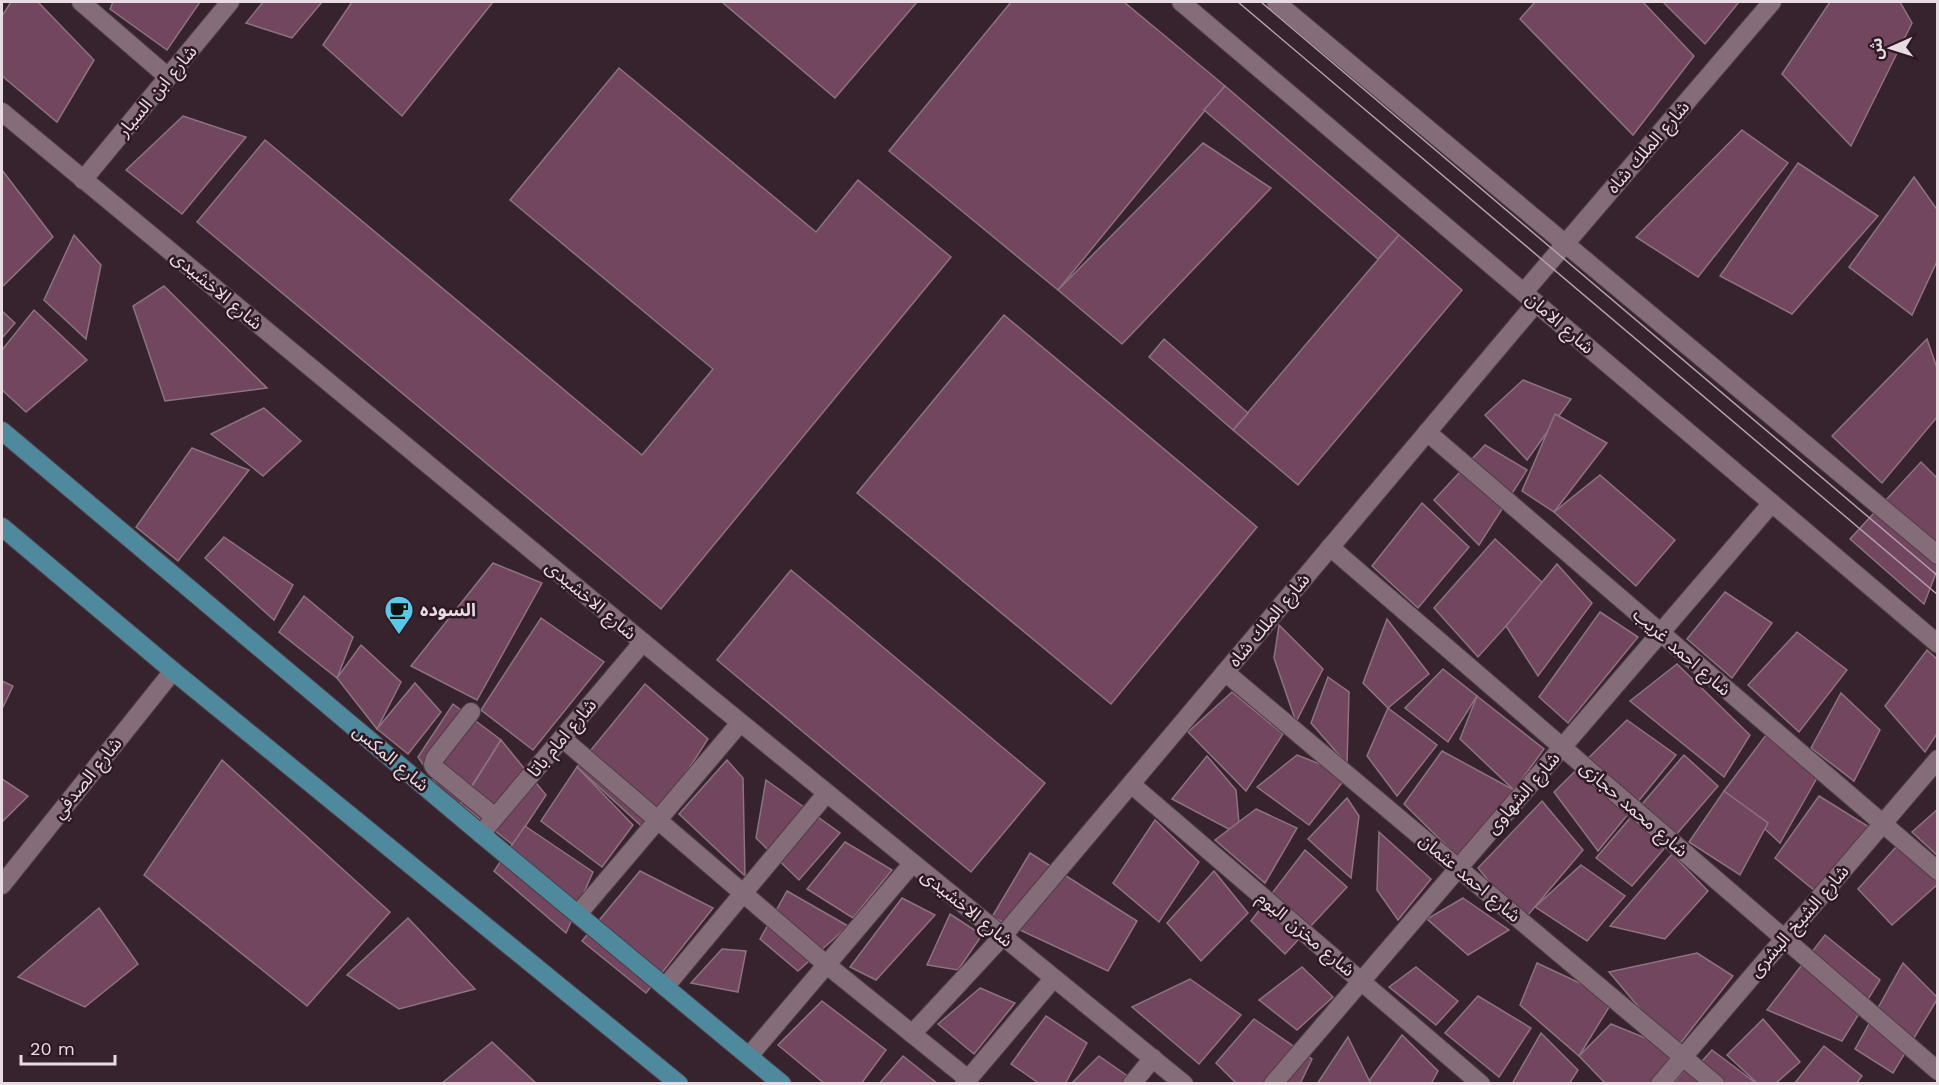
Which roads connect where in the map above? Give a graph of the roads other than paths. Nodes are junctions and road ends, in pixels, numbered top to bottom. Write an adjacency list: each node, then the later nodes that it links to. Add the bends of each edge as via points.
1 (81, 2): 6 (street)
2 (230, 2): 6 (street, شارع ابن السيار)
3 (1181, 2): 10 (street, شارع الامان)
4 (1276, 2): 9 (street)
5 (1772, 2): 9 (street, شارع الملك شاه)
6 (168, 77): 8 (street, شارع ابن السيار)
7 (2, 112): 8 (street, شارع الاخشيدى)
8 (83, 180): 18 (street, شارع الاخشيدى)
9 (1566, 242): 10 (street, شارع الملك شاه); 16 (street)
10 (1530, 297): 12 (street, شارع الملك شاه); 13 (street, شارع الامان)
11 (2, 431): 32 (main road, شارع المكس)
12 (1427, 432): 15 (street, شارع الملك شاه); 17 (street, شارع احمد غريب)
13 (1772, 503): 17 (street, شارع الشهاوى); 19 (street, شارع الامان)
14 (2, 527): 20 (main road)
15 (1330, 547): 21 (street, شارع الملك شاه); 25 (street, شارع محمد حجازى)
16 (1938, 555)
17 (1661, 633): 25 (street, شارع الشهاوى); 31 (street, شارع احمد غريب)
18 (643, 642): 23 (street, شارع الاخشيدى); 24 (street, شارع امام باتا)
19 (1938, 644)
20 (173, 671): 36 (street, شارع الصدفي); 51 (main road)
21 (1225, 672): 27 (street, شارع الملك شاه); 34 (street, شارع احمد عثمان)
22 (471, 712): 29 (street, via 433,765)
23 (740, 723): 28 (street, شارع الاخشيدى); 30 (street)
24 (562, 738): 29 (street, شارع امام باتا); 30 (street)
25 (1562, 748): 34 (street, شارع الشهاوى); 40 (street, شارع محمد حجازى)
26 (1938, 759): 31 (street, شارع الشيخ البشرى)
27 (1131, 784): 39 (street, شارع الملك شاه); 43 (street, شارع مخزن اليوم)
28 (826, 794): 33 (street, شارع الاخشيدى); 37 (street)
29 (495, 818): 32 (street, شارع امام باتا)
30 (658, 820): 37 (street); 38 (street)
31 (1882, 824): 35 (street, شارع احمد غريب); 40 (street, شارع الشيخ البشرى)
32 (481, 834): 38 (main road, شارع المكس)
33 (912, 864): 39 (street, شارع الاخشيدى); 41 (street)
34 (1458, 868): 43 (street, شارع الشهاوى); 47 (street, شارع احمد عثمان)
35 (1938, 872)
36 (2, 885)
37 (745, 894): 41 (street); 44 (street)
38 (578, 914): 44 (main road, شارع المكس)
39 (1002, 937): 42 (street, شارع الاخشيدى); 45 (street, شارع الملك شاه)
40 (1784, 939): 47 (street, شارع الشيخ البشرى); 49 (street, شارع محمد حجازى)
41 (827, 965): 45 (street); 46 (street)
42 (1053, 979): 48 (street, شارع الاخشيدى); 50 (street)
43 (1361, 981): 55 (street, شارع الشهاوى); 56 (street, شارع مخزن اليوم)
44 (665, 987): 46 (main road, شارع المكس)
45 (912, 1034): 50 (street)
46 (749, 1056): 52 (main road, شارع المكس)
47 (1683, 1057): 57 (street, شارع الشيخ البشرى); 58 (street, شارع احمد عثمان)
48 (1153, 1058): 53 (street); 54 (street, شارع الاخشيدى)
49 (1938, 1071)
50 (966, 1081)
51 (676, 1082)
52 (782, 1083)
53 (1132, 1083)
54 (1184, 1083)
55 (1273, 1083)
56 (1481, 1083)
57 (1660, 1083)
58 (1715, 1083)

